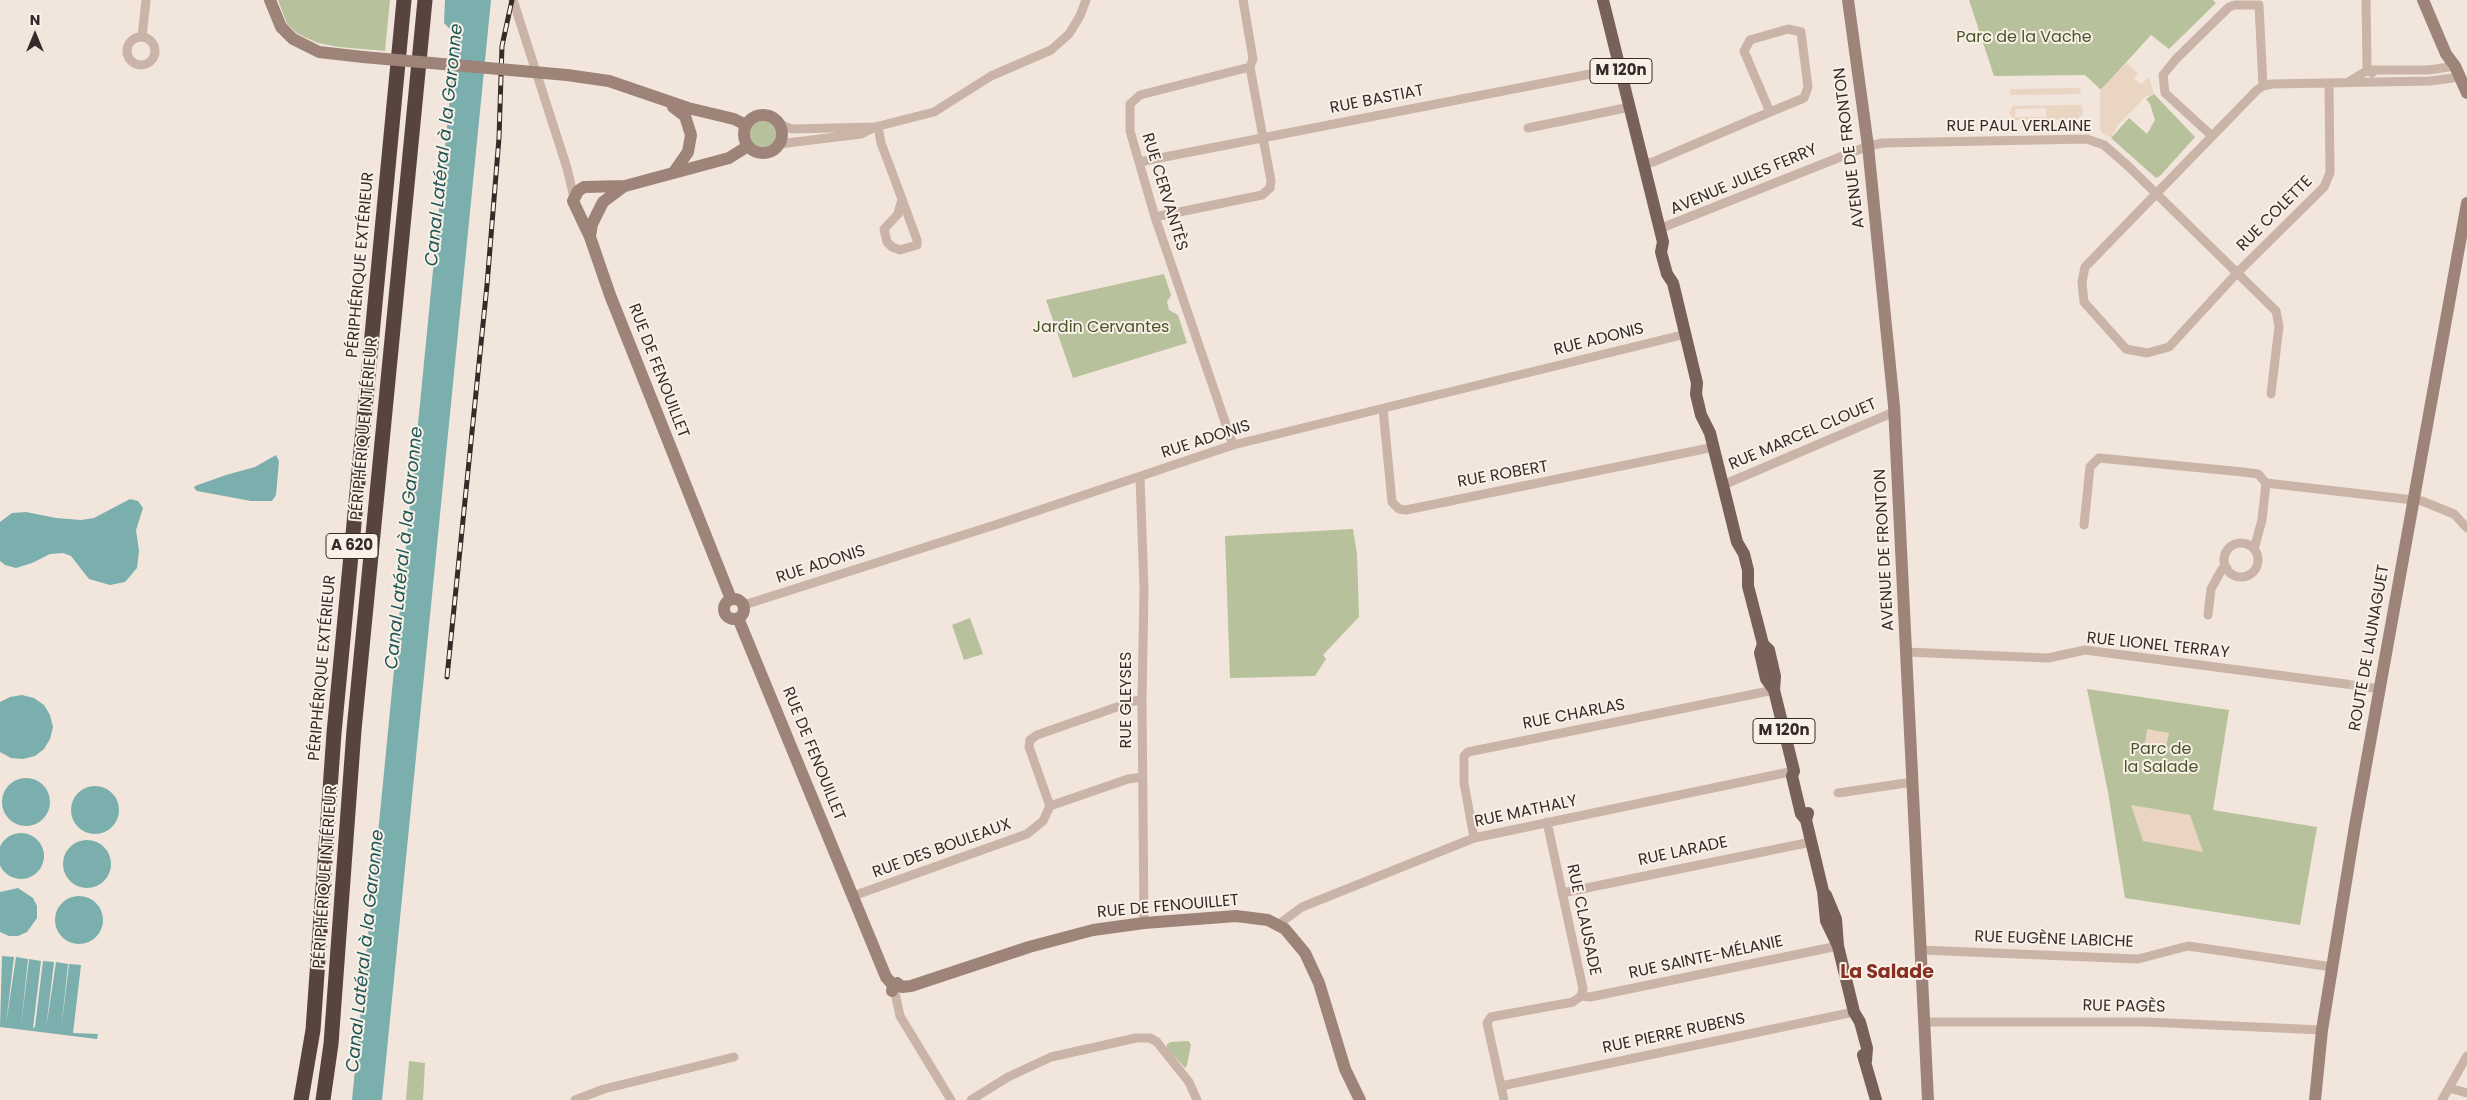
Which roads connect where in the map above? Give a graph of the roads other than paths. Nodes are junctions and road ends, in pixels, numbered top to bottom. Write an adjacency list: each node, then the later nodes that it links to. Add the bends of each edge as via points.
1 (146, 0): 13 (street)
2 (270, 0): 23 (street, bridge, via 280,27 293,40 319,52 597,78)
3 (404, 0): 100 (highway, PÉRIPHÉRIQUE EXTÉRIEUR / A 620, via 334,733 313,1030)
4 (425, 0): 101 (highway, PÉRIPHÉRIQUE INTÉRIEUR / A 620, via 353,740 331,1044)
5 (513, 0): 37 (street, RUE DE FENOUILLET)
6 (1086, 0): 28 (street, via 1068,34 1051,50 991,76 934,112)
7 (1243, 0): 14 (street, via 1253,58)
8 (1604, 0): 15 (main road, M 120n)
9 (1848, 0): 34 (street, AVENUE DE FRONTON)
10 (2366, 0): 16 (street)
11 (2422, 0): 17 (street, via 2446,54)
12 (2430, 0): 17 (street)
13 (142, 37)
14 (1250, 68): 31 (street); 35 (street, RUE CERVANTÈS, via 1140,95 1130,104 1130,131)
15 (1620, 68): 24 (main road, M 120n); 31 (street, RUE BASTIAT)
16 (2368, 70): 17 (street); 18 (street); 20 (street)
17 (2458, 71): 18 (street, via 2448,80); 22 (street)
18 (2388, 82): 20 (street)
19 (2329, 83): 20 (street); 21 (street); 50 (street, RUE COLETTE, via 2329,180)
20 (2344, 83)
21 (2263, 86): 30 (street, RUE COLETTE); 30 (street, via 2259,5 2229,7 2163,75 2165,93)
22 (2467, 93)
23 (656, 97): 27 (street); 38 (street, via 680,113 692,135 684,162)
24 (1630, 107): 29 (street); 36 (main road, M 120n)
25 (1770, 112): 25 (street, via 1744,51 1750,40 1788,29 1801,32 1808,86 1804,98); 36 (street)
26 (778, 124): 27 (street, via 771,117 760,116); 28 (street, via 792,129); 32 (street, via 782,132)
27 (746, 125): 33 (street, via 744,136)
28 (877, 127): 32 (street, via 861,134); 43 (street)
29 (1528, 128)
30 (2212, 136): 41 (street, RUE COLETTE)
31 (1263, 138): 35 (street, RUE BASTIAT); 47 (street, via 1271,181 1270,188 1262,195)
32 (779, 144): 33 (street, via 763,153)
33 (748, 146): 38 (street, via 729,158)
34 (1868, 146): 41 (street, RUE PAUL VERLAINE, via 1883,143 2087,139 2104,145); 48 (street, AVENUE JULES FERRY); 54 (street, AVENUE DE FRONTON)
35 (1139, 162): 47 (street, RUE CERVANTÈS)
36 (1644, 164): 48 (main road, M 120n)
37 (567, 168): 40 (street, RUE DE FENOUILLET, via 578,180); 42 (street, RUE DE FENOUILLET)
38 (674, 173): 39 (street)
39 (625, 186): 40 (street); 45 (street)
40 (592, 187): 42 (street, via 581,189); 45 (street, RUE DE FENOUILLET, via 600,192)
41 (2156, 193): 50 (street, RUE PAUL VERLAINE); 50 (street, RUE COLETTE, via 2085,267 2082,282 2084,302 2126,349 2147,353 2169,347)
42 (574, 198): 46 (street, RUE DE FENOUILLET, via 574,207)
43 (902, 199): 43 (street, via 898,214 884,229 887,242 900,250 917,245)
44 (2467, 203): 60 (street, ROUTE DE LAUNAGUET)
45 (601, 208): 46 (street, via 591,216); 49 (street, via 592,224)
46 (580, 214): 49 (street, RUE DE FENOUILLET)
47 (1155, 217): 55 (street, RUE CERVANTÈS)
48 (1661, 236): 51 (main road, M 120n, via 1669,250 1673,284)
49 (590, 238): 65 (street, RUE DE FENOUILLET)
50 (2237, 273): 52 (street, RUE PAUL VERLAINE, via 2278,316)
51 (1686, 334): 53 (street, RUE ADONIS); 56 (main road, M 120n, via 1709,412 1708,427)
52 (2271, 394)
53 (1383, 409): 55 (street, RUE ADONIS); 56 (street, RUE ROBERT, via 1392,502 1399,509 1406,510)
54 (1894, 412): 59 (street, RUE MARCEL CLOUET); 69 (street, AVENUE DE FRONTON)
55 (1233, 445): 57 (street, RUE ADONIS)
56 (1714, 447): 59 (main road, M 120n)
57 (1140, 477): 66 (street, RUE ADONIS); 74 (street, RUE GLEYSES, via 1144,589)
58 (2266, 483): 60 (street); 61 (street, via 2258,474 2099,458 2090,467); 63 (street, via 2262,520)
59 (1723, 484): 73 (main road, M 120n, via 1737,542 1744,554 1748,586 1763,644 1770,650)
60 (2412, 500): 62 (street, via 2444,508); 72 (street, ROUTE DE LAUNAGUET)
61 (2084, 525)
62 (2467, 528)
63 (2254, 549): 64 (street, via 2246,544 2232,547 2226,554); 64 (street, via 2258,562 2250,574 2240,577)
64 (2227, 568): 67 (street, via 2222,569 2211,589)
65 (731, 600): 66 (street, via 738,600); 68 (street, via 725,606 726,615)
66 (744, 605): 68 (street, via 744,613)
67 (2208, 615)
68 (738, 618): 84 (street, RUE DE FENOUILLET)
69 (1906, 652): 70 (street, RUE LIONEL TERRAY, via 2048,658 2085,650); 77 (street, AVENUE DE FRONTON)
70 (2346, 684)
71 (2361, 686): 72 (street)
72 (2379, 689): 89 (street, ROUTE DE LAUNAGUET)
73 (1774, 690): 75 (main road, M 120n); 81 (street, RUE CHARLAS, via 1468,752 1464,756 1464,783)
74 (1142, 700): 76 (street, RUE GLEYSES); 79 (street, via 1054,728 1030,740 1029,747)
75 (1794, 771): 80 (street, RUE MATHALY); 82 (main road, M 120n, via 1808,812 1806,820)
76 (1142, 777): 79 (street); 85 (street, RUE GLEYSES)
77 (1913, 782): 78 (street); 88 (street, AVENUE DE FRONTON)
78 (1838, 792)
79 (1050, 806): 84 (street, RUE DES BOULEAUX, via 1043,821 1027,834)
80 (1547, 822): 81 (street, RUE MATHALY); 83 (street, RUE CLAUSADE)
81 (1474, 838): 86 (street, RUE MATHALY, via 1302,907)
82 (1812, 842): 83 (street, RUE LARADE); 87 (main road, M 120n, via 1824,891 1836,919)
83 (1562, 893): 91 (street, RUE CLAUSADE, via 1583,989)
84 (854, 896): 90 (street, RUE DE FENOUILLET, via 886,977)
85 (1144, 923): 86 (street, RUE DE FENOUILLET, via 1252,916); 90 (street, RUE DE FENOUILLET, via 1065,936 932,980)
86 (1279, 924): 106 (street, via 1305,954 1313,970 1345,1069)
87 (1838, 946): 91 (street, RUE SAINTE-MÉLANIE, via 1590,997); 92 (main road, M 120n)
88 (1921, 950): 89 (street, RUE EUGÈNE LABICHE, via 2131,959 2188,946); 93 (street, AVENUE DE FRONTON)
89 (2332, 967): 94 (street, ROUTE DE LAUNAGUET)
90 (897, 988): 103 (street, via 900,1016)
91 (1581, 996): 97 (street, RUE CLAUSADE, via 1573,1002 1491,1017 1488,1023)
92 (1854, 1012): 97 (street, RUE PIERRE RUBENS); 108 (main road, M 120n, via 1867,1048 1866,1061)
93 (1924, 1022): 94 (street, RUE PAGÈS, via 2147,1022); 109 (street, AVENUE DE FRONTON)
94 (2322, 1030): 110 (street, ROUTE DE LAUNAGUET)
95 (2467, 1056): 98 (street)
96 (734, 1057): 102 (street)
97 (1500, 1086): 107 (street, RUE CLAUSADE)
98 (2449, 1088): 99 (street); 111 (street)
99 (2467, 1093)
100 (301, 1100)
101 (323, 1100)
102 (575, 1100)
103 (952, 1100)
104 (971, 1100): 105 (street, via 1008,1077 1051,1057 1136,1038 1150,1038 1190,1082)
105 (1197, 1100)
106 (1360, 1100)
107 (1504, 1100)
108 (1876, 1100)
109 (1928, 1100)
110 (2315, 1100)
111 (2442, 1100)

